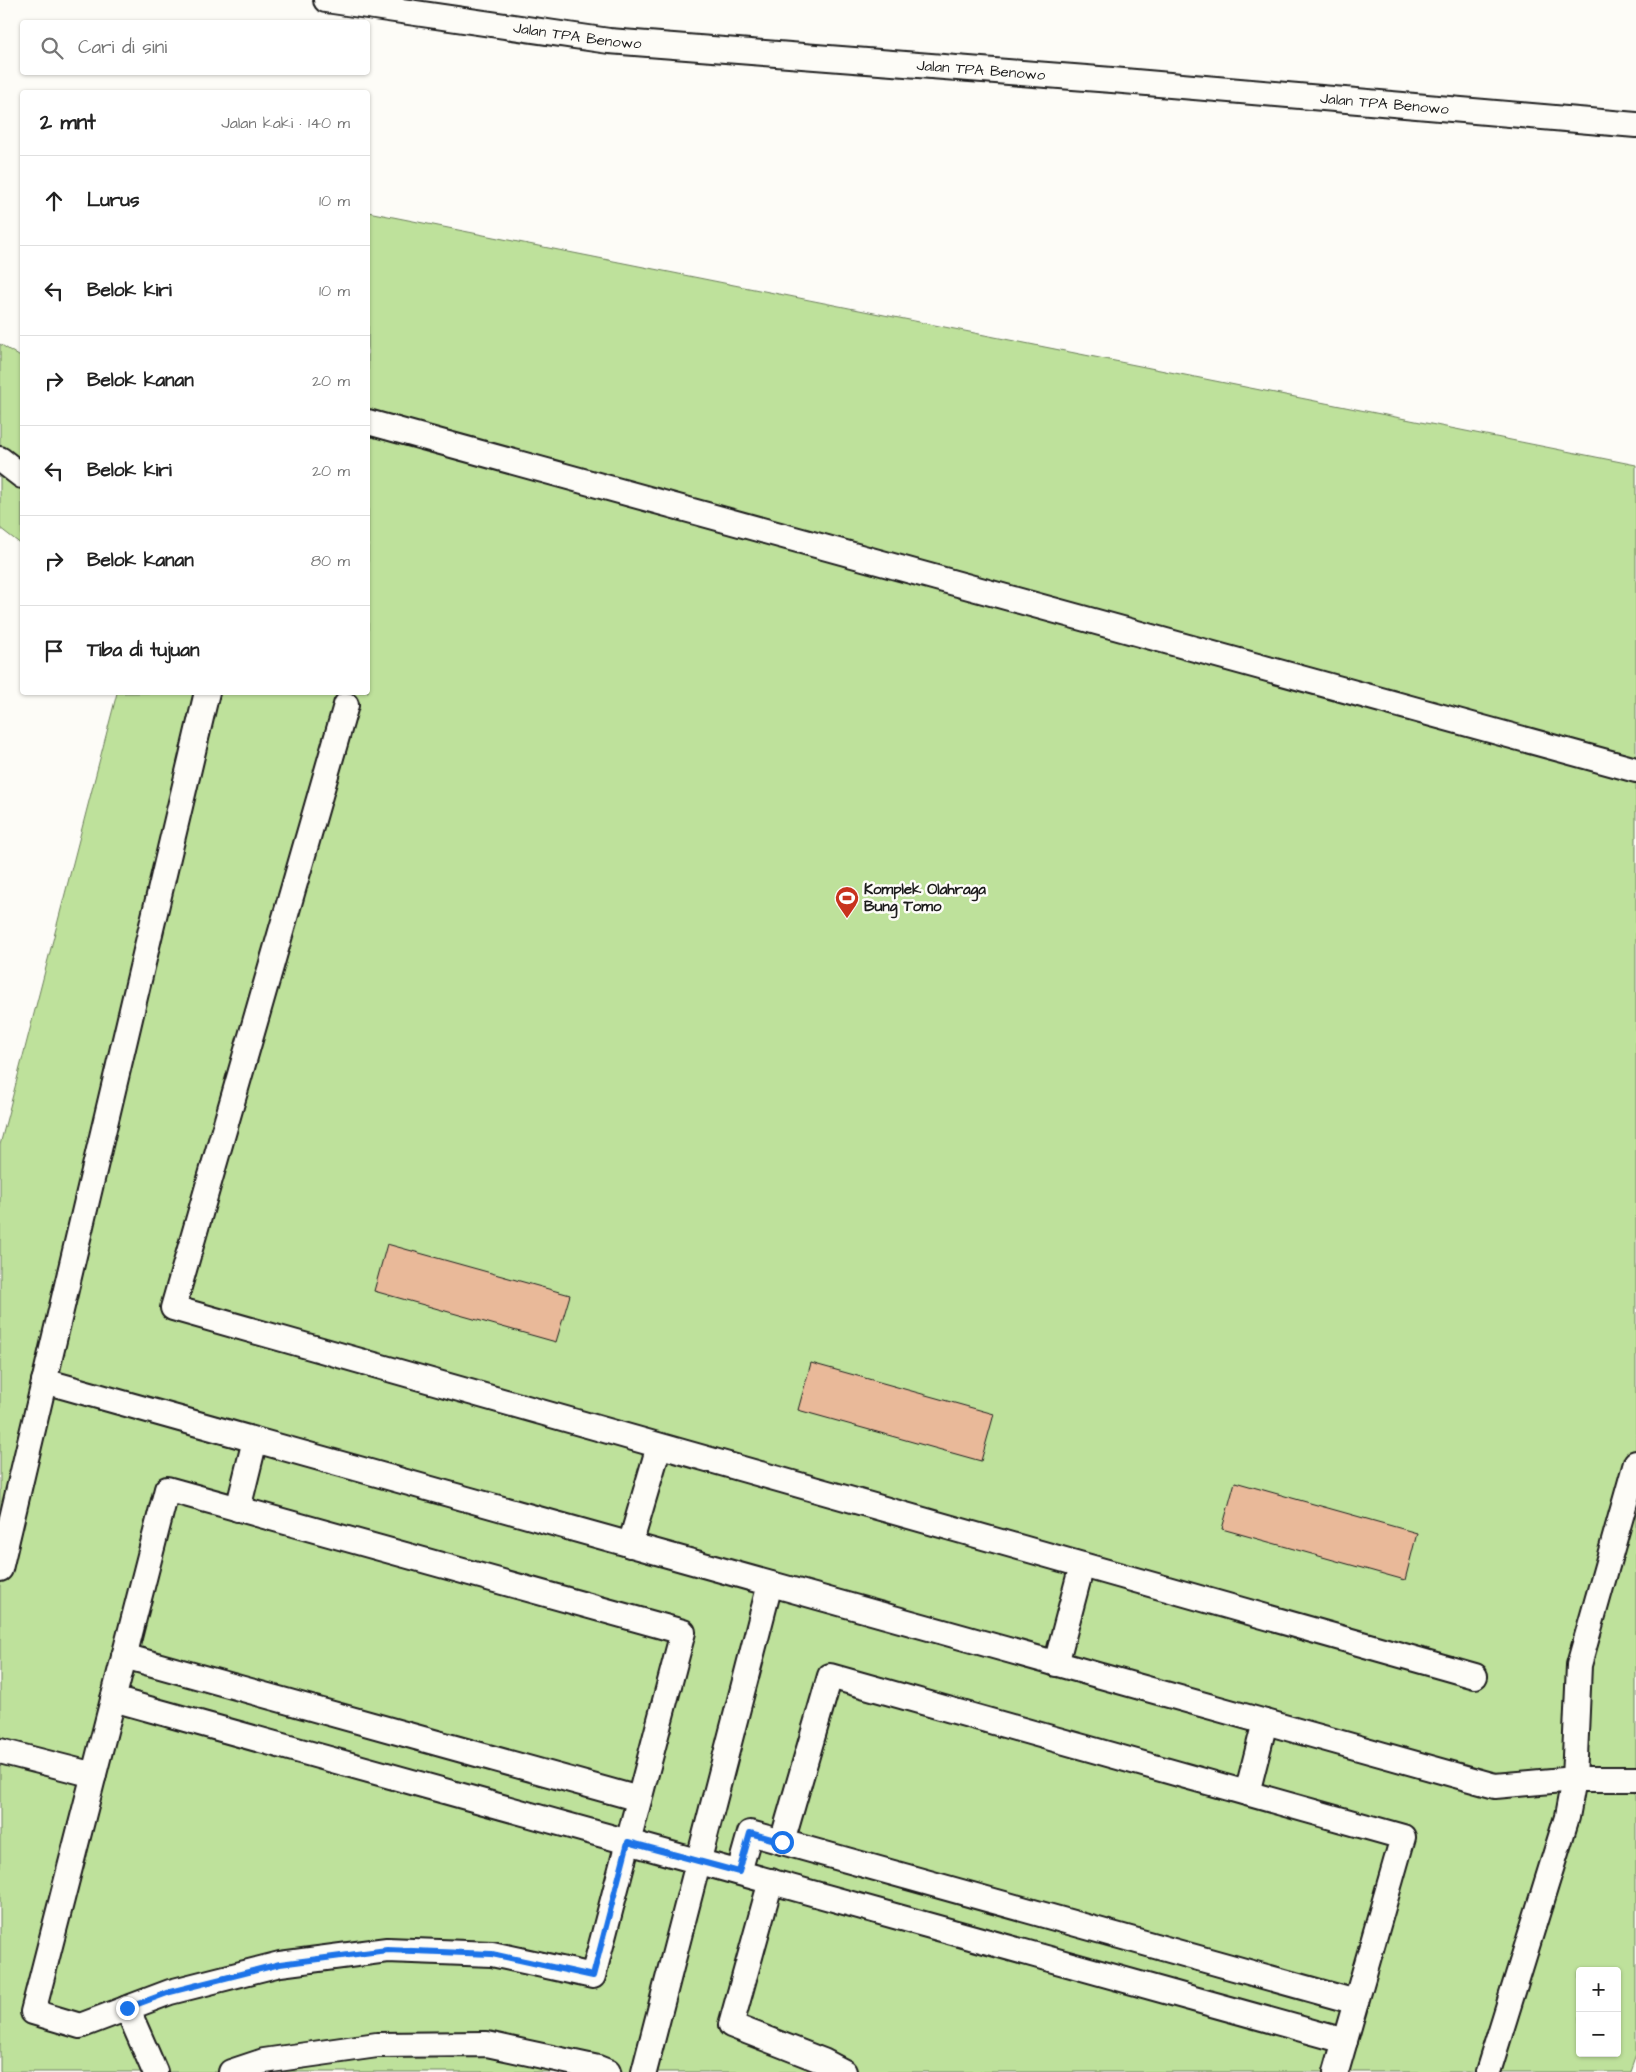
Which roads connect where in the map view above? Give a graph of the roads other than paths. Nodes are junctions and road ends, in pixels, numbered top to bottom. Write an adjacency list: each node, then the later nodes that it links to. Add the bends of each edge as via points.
1 (326, 0): 2 (lane, Jalan TPA Benowo, via 609,41)
2 (1636, 124)
3 (370, 423): 8 (lane)
4 (0, 459): 5 (lane)
5 (20, 474)
6 (206, 695): 9 (lane)
7 (346, 705): 11 (lane, via 173,1308)
8 (1636, 770)
9 (44, 1381): 10 (lane); 16 (lane)
10 (255, 1440): 13 (lane); 14 (lane)
11 (659, 1446): 14 (lane); 15 (lane)
12 (1636, 1463): 25 (lane, via 1579,1666)
13 (238, 1509): 18 (lane, via 167,1489); 28 (lane, via 683,1632)
14 (630, 1545): 17 (lane)
15 (1082, 1565): 19 (lane); 20 (lane)
16 (0, 1569)
17 (770, 1584): 19 (lane); 31 (lane)
18 (124, 1656): 21 (lane); 28 (lane)
19 (1056, 1664): 22 (lane)
20 (1475, 1676)
21 (113, 1699): 24 (lane); 29 (lane)
22 (1266, 1722): 25 (lane, via 1495,1786); 27 (lane)
23 (0, 1750): 24 (lane)
24 (94, 1775): 35 (lane, via 33,2012 80,2026)
25 (1574, 1779): 26 (lane); 43 (lane, via 1567,1817)
26 (1636, 1779)
27 (1247, 1793): 30 (lane, via 830,1676); 34 (lane, via 1403,1837)
28 (639, 1800): 29 (lane)
29 (628, 1842): 31 (lane); 35 (lane, via 593,1976 492,1954 387,1950 280,1964 170,1992)
30 (782, 1842): 32 (lane, via 750,1833); 34 (lane)
31 (698, 1861): 32 (lane); 40 (lane)
32 (739, 1872): 33 (lane)
33 (771, 1882): 36 (lane); 41 (lane, via 731,2024)
34 (1356, 2002): 36 (lane)
35 (127, 2008): 37 (lane)
36 (1345, 2042): 42 (lane)
37 (155, 2072)
38 (230, 2072): 39 (lane, via 264,2061 377,2045 487,2044)
39 (608, 2072)
40 (644, 2072)
41 (844, 2072)
42 (1336, 2072)
43 (1488, 2072)

